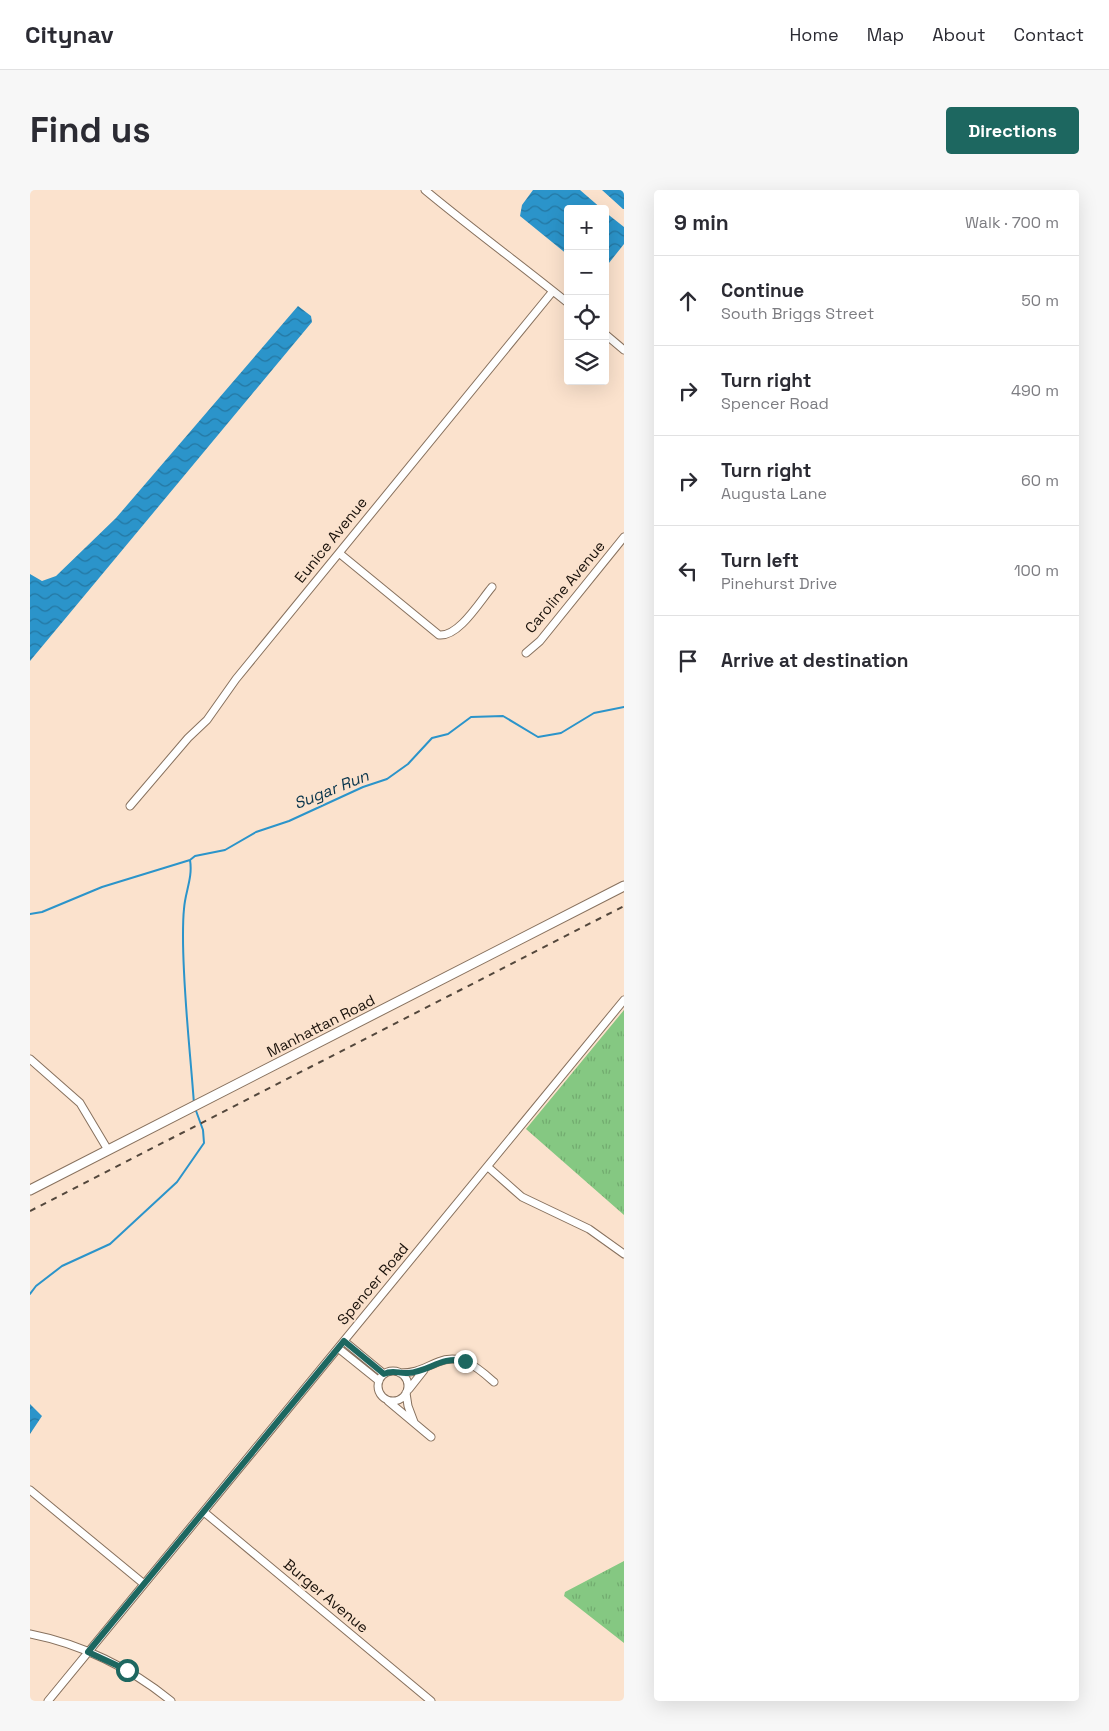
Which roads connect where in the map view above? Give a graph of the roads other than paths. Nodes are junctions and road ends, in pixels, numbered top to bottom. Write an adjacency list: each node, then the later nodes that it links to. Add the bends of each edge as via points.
1 (425, 190): 2 (street)
2 (553, 291): 3 (street); 7 (street, Eunice Avenue)
3 (564, 300)
4 (609, 337): 5 (street)
5 (624, 350)
6 (624, 537): 9 (street, Caroline Avenue, via 540,642)
7 (339, 553): 8 (street, via 435,634 447,636 458,628); 10 (street, Eunice Avenue, via 236,679 208,720 188,738)
8 (492, 587)
9 (526, 654)
10 (130, 806)
11 (624, 886): 14 (main road, Manhattan Road)
12 (624, 1000): 15 (street, Spencer Road)
13 (30, 1059): 14 (street, via 80,1103)
14 (108, 1150): 16 (main road, Manhattan Road)
15 (488, 1167): 17 (street, via 522,1197 590,1229); 18 (street, Spencer Road)
16 (30, 1190)
17 (624, 1254)
18 (344, 1341): 19 (street, Spencer Road); 22 (street)
19 (338, 1348): 23 (street); 30 (street, Spencer Road)
20 (424, 1370): 21 (street); 24 (street, via 438,1361 456,1359 474,1365); 25 (street)
21 (400, 1373): 22 (street, via 391,1371); 25 (street, via 406,1379)
22 (384, 1374): 23 (street)
23 (379, 1381): 26 (street, via 380,1394)
24 (494, 1382)
25 (407, 1391): 26 (street, via 399,1400); 27 (street)
26 (388, 1401): 27 (street)
27 (414, 1423): 28 (street)
28 (431, 1437)
29 (30, 1490): 31 (street)
30 (204, 1512): 31 (street, Spencer Road); 36 (street, Burger Avenue)
31 (144, 1584): 33 (street, Spencer Road)
32 (30, 1634): 33 (street, via 53,1638)
33 (88, 1652): 34 (street, Spencer Road); 35 (street, via 127,1670)
34 (48, 1701)
35 (171, 1701)
36 (430, 1701)

